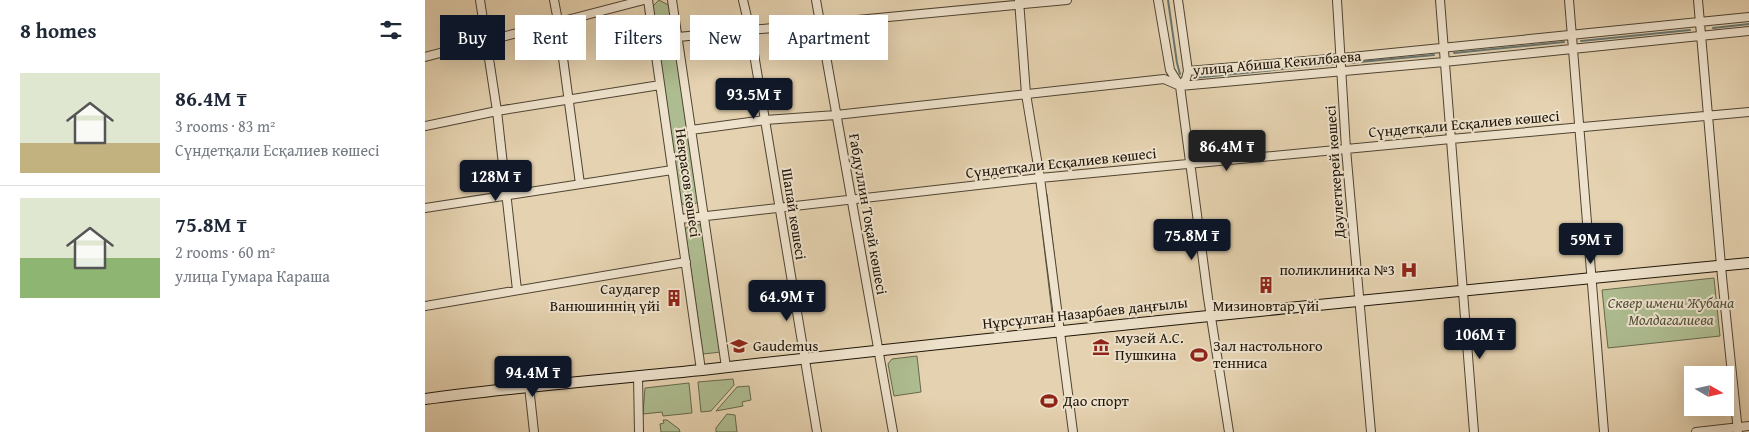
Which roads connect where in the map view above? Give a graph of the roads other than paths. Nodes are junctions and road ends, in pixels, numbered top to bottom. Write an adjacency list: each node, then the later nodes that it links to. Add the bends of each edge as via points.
1 (480, 0): 17 (street)
2 (554, 0): 18 (street)
3 (644, 0): 16 (street)
4 (647, 0): 42 (street, Некрасов көшесі)
5 (672, 0): 20 (street, Некрасов көшесі)
6 (743, 0): 21 (street, Шапай көшесі)
7 (816, 0): 22 (street, Ғабдуллин Тоқай көшесі)
8 (1067, 0): 15 (street)
9 (1158, 0): 43 (street, via 1170,70)
10 (1178, 0): 40 (street)
11 (1337, 0): 34 (street, Дәулеткерей көшесі)
12 (1440, 0): 29 (street)
13 (1569, 0): 27 (street)
14 (1698, 0): 25 (street)
15 (1019, 3): 23 (street); 44 (street)
16 (613, 4): 19 (street)
17 (482, 15)
18 (558, 15)
19 (578, 15)
20 (674, 15)
21 (746, 15)
22 (818, 15)
23 (888, 17)
24 (1749, 17): 25 (street, улица Абиша Кекилбаева)
25 (1700, 22): 27 (street, улица Абиша Кекилбаева); 28 (street)
26 (1749, 31): 28 (street, улица Абиша Кекилбаева)
27 (1572, 35): 29 (street, улица Абиша Кекилбаева); 30 (street)
28 (1702, 36): 30 (street, улица Абиша Кекилбаева); 49 (street)
29 (1444, 47): 34 (street, улица Абиша Кекилбаева); 39 (street)
30 (1572, 49): 39 (street, улица Абиша Кекилбаева); 52 (street)
31 (680, 51): 53 (street, Некрасов көшесі)
32 (440, 53): 33 (street)
33 (425, 57)
34 (1341, 58): 40 (street, улица Абиша Кекилбаева); 41 (street, Дәулеткерей көшесі)
35 (489, 60): 46 (street)
36 (564, 60): 45 (street)
37 (755, 60): 50 (street, Шапай көшесі)
38 (826, 60): 48 (street, Ғабдуллин Тоқай көшесі)
39 (1444, 62): 41 (street, улица Абиша Кекилбаева); 54 (street)
40 (1188, 71): 43 (street)
41 (1342, 71): 43 (street, улица Абиша Кекилбаева); 55 (street, Дәулеткерей көшесі)
42 (660, 85): 45 (street); 57 (street, Некрасов көшесі)
43 (1180, 86): 44 (street, улица Абиша Кекилбаева, via 1164,79); 56 (street)
44 (1026, 94): 48 (street, улица Абиша Кекилбаева); 58 (street)
45 (569, 99): 46 (street); 59 (street)
46 (497, 111): 51 (street); 60 (street)
47 (1749, 112): 49 (street, Сүндетқали Есқалиев көшесі)
48 (836, 115): 50 (street, улица Абиша Кекилбаева); 61 (street, Ғабдуллин Тоқай көшесі)
49 (1709, 116): 52 (street, Сүндетқали Есқалиев көшесі); 68 (street)
50 (765, 120): 53 (street, улица Абиша Кекилбаева); 62 (street, Шапай көшесі)
51 (425, 126)
52 (1579, 127): 54 (street, Сүндетқали Есқалиев көшесі); 69 (street)
53 (691, 130): 64 (street, Некрасов көшесі)
54 (1451, 139): 55 (street, Сүндетқали Есқалиев көшесі); 71 (street)
55 (1346, 149): 56 (street, Сүндетқали Есқалиев көшесі); 72 (street, Дәулеткерей көшесі)
56 (1191, 164): 58 (street, Сүндетқали Есқалиев көшесі); 74 (street)
57 (672, 170): 59 (street); 65 (street, Некрасов көшесі)
58 (1040, 178): 61 (street, Сүндетқали Есқалиев көшесі); 75 (street)
59 (580, 184): 60 (street)
60 (506, 196): 63 (street); 70 (street)
61 (852, 198): 62 (street, Сүндетқали Есқалиев көшесі); 76 (street, Ғабдуллин Тоқай көшесі)
62 (779, 207): 64 (street, Сүндетқали Есқалиев көшесі); 77 (street, Шапай көшесі)
63 (425, 208)
64 (704, 216): 65 (street, Сүндетқали Есқалиев көшесі); 78 (street, Некрасов көшесі)
65 (680, 219): 66 (street, Некрасов көшесі)
66 (686, 262): 70 (street); 79 (street, Некрасов көшесі)
67 (1749, 263): 68 (main road, Нұрсұлтан Назарбаев даңғылы)
68 (1721, 266): 69 (main road, Нұрсұлтан Назарбаев даңғылы); 84 (street)
69 (1592, 277): 71 (main road, Нұрсұлтан Назарбаев даңғылы); 93 (street)
70 (517, 290): 73 (street)
71 (1463, 290): 72 (main road, Нұрсұлтан Назарбаев даңғылы); 92 (street)
72 (1359, 300): 74 (main road, Нұрсұлтан Назарбаев даңғылы); 91 (street, Дәулеткерей көшесі)
73 (425, 306)
74 (1211, 316): 75 (main road, Нұрсұлтан Назарбаев даңғылы); 90 (street)
75 (1059, 328): 76 (main road, Нұрсұлтан Назарбаев даңғылы); 89 (street)
76 (878, 349): 77 (main road, Нұрсұлтан Назарбаев даңғылы); 88 (street, Ғабдуллин Тоқай көшесі)
77 (804, 357): 78 (main road, Нұрсұлтан Назарбаев даңғылы); 87 (street, Шапай көшесі)
78 (726, 367): 79 (main road, Нұрсұлтан Назарбаев даңғылы)
79 (701, 370): 80 (main road, Нұрсұлтан Назарбаев даңғылы)
80 (638, 376): 81 (main road, Нұрсұлтан Назарбаев даңғылы); 86 (street)
81 (529, 386): 82 (main road, Нұрсұлтан Назарбаев даңғылы); 85 (street)
82 (425, 399)
83 (1749, 426): 84 (street)
84 (1738, 430): 94 (street)
85 (534, 432)
86 (639, 432)
87 (817, 432)
88 (893, 432)
89 (1073, 432)
90 (1229, 432)
91 (1371, 432)
92 (1473, 432)
93 (1604, 432)
94 (1697, 432)

